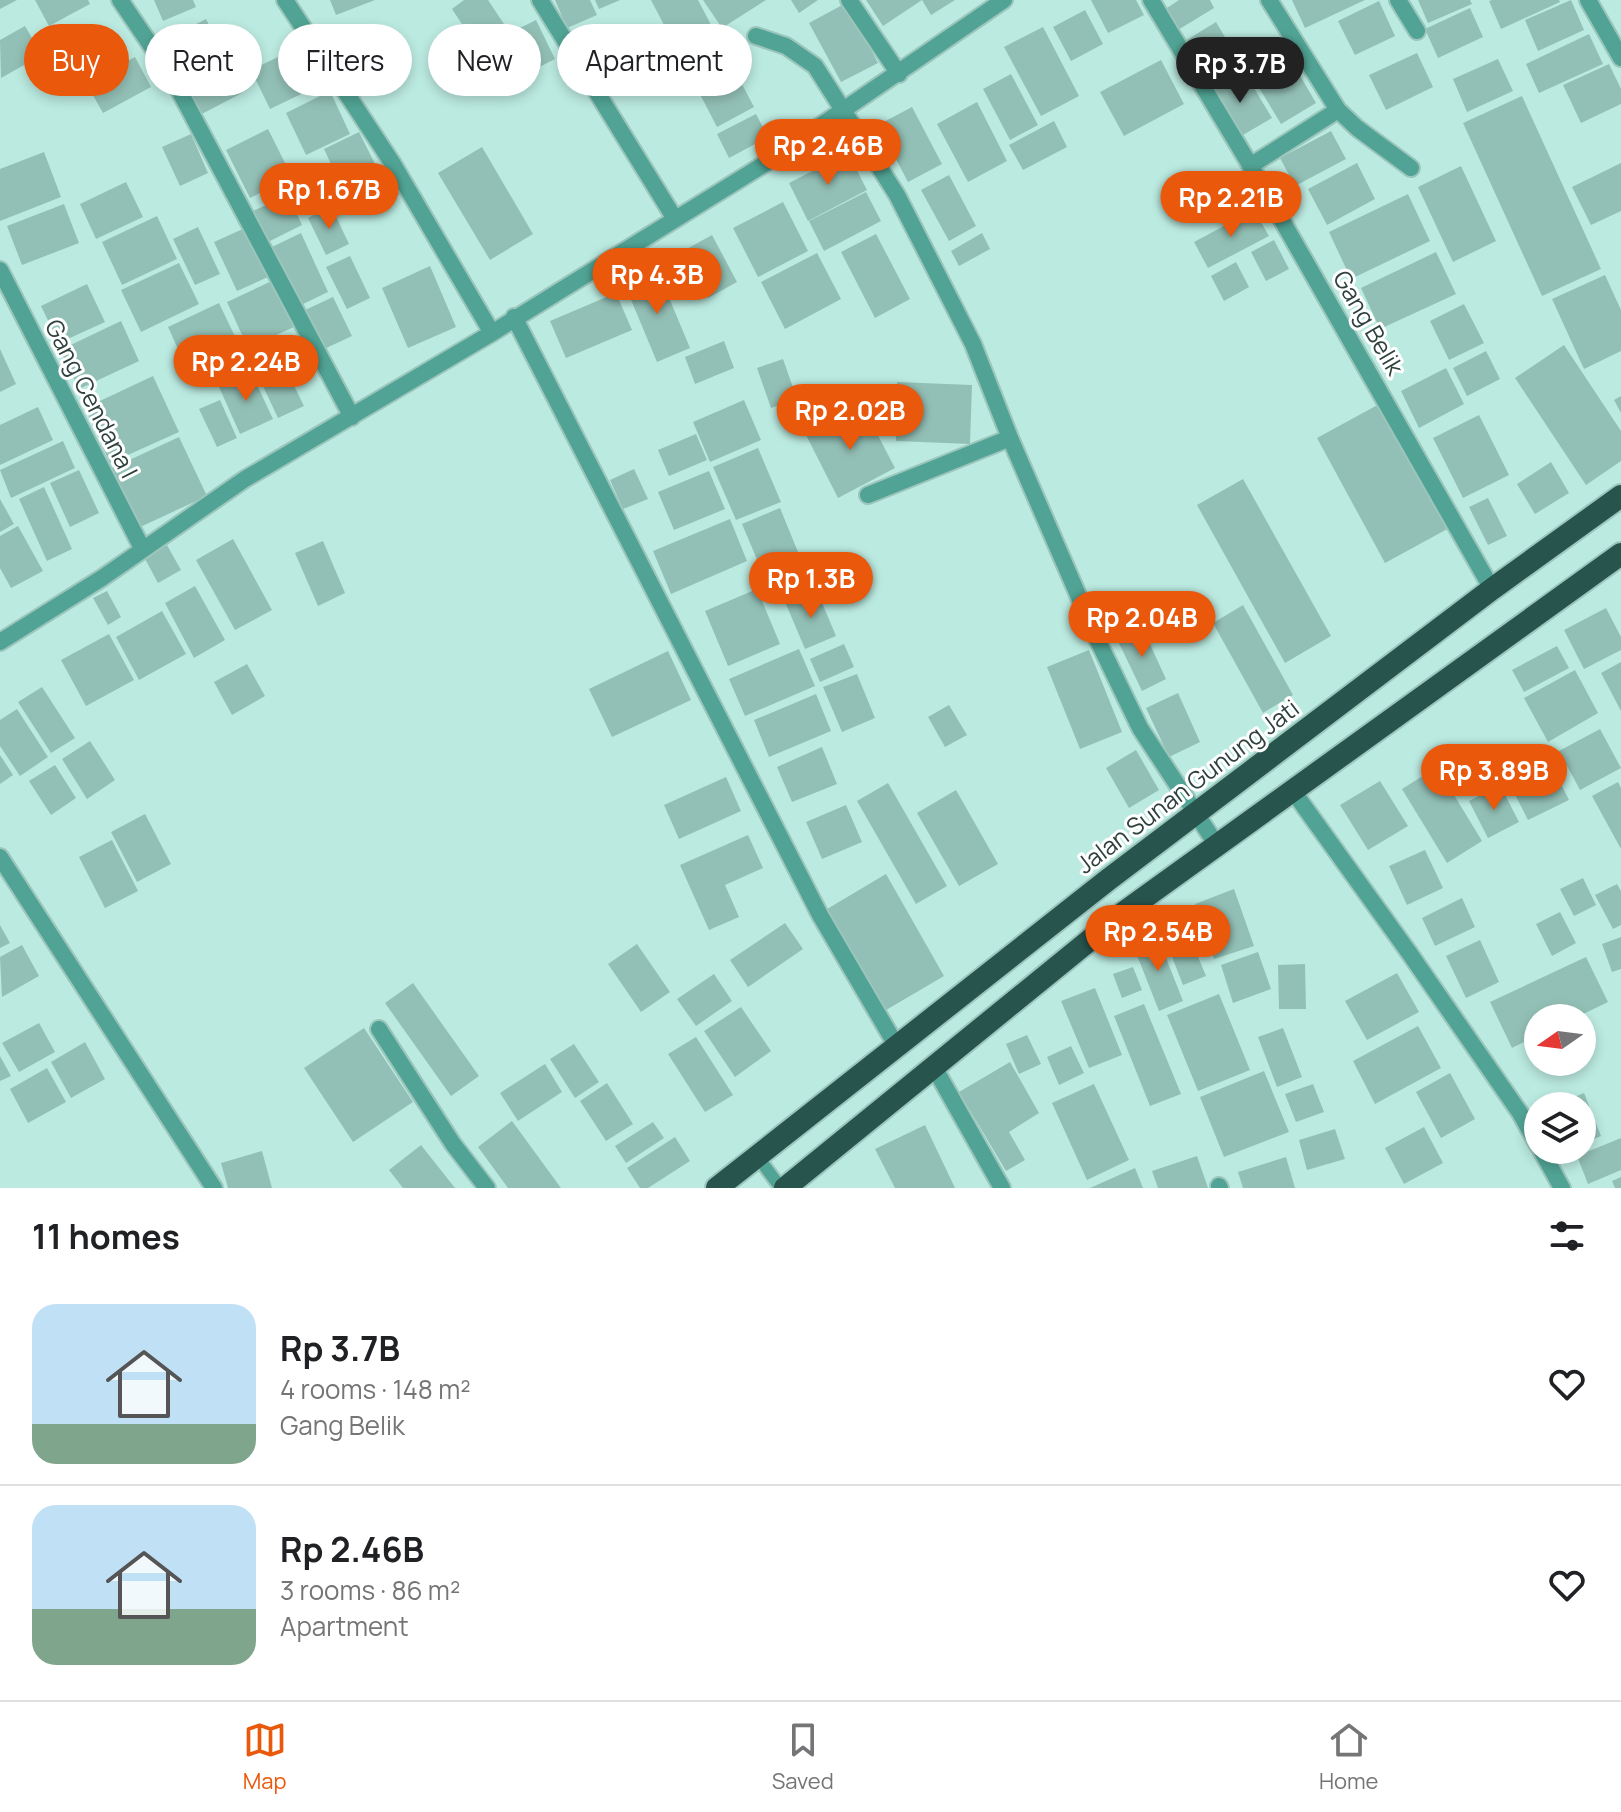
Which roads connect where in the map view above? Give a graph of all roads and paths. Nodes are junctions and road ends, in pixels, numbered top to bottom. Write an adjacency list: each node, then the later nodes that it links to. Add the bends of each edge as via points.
1 (120, 0): 22 (street, via 171,75)
2 (286, 0): 21 (street, via 393,164)
3 (540, 0): 18 (street)
4 (849, 0): 13 (street)
5 (1151, 0): 16 (street, Gang Belik)
6 (1269, 0): 14 (street)
7 (1398, 0): 10 (street)
8 (1588, 0): 12 (street)
9 (993, 3): 13 (street)
10 (1417, 31)
11 (756, 36): 15 (street, via 786,46 815,66)
12 (1621, 58)
13 (899, 74): 15 (street)
14 (1338, 110): 16 (street); 17 (street)
15 (844, 111): 18 (street); 23 (street, via 897,195 973,344)
16 (1250, 166): 28 (street, Gang Belik)
17 (1411, 168)
18 (675, 219): 20 (street)
19 (0, 270): 26 (street, Gang Cendana I)
20 (514, 317): 21 (street); 35 (street, via 820,915)
21 (492, 333): 22 (street)
22 (352, 417): 26 (street, via 245,479)
23 (1010, 438): 24 (street); 31 (street, via 1140,728)
24 (868, 495)
25 (1621, 496): 28 (highway, Jalan Sunan Gunung Jati)
26 (142, 548): 29 (street, via 102,578)
27 (1621, 554): 30 (highway)
28 (1492, 589): 31 (highway, Jalan Sunan Gunung Jati)
29 (2, 636)
30 (1293, 791): 32 (highway); 37 (street)
31 (1195, 815): 32 (street); 35 (highway, Jalan Sunan Gunung Jati)
32 (1216, 844): 36 (highway)
33 (0, 857): 40 (street)
34 (379, 1029): 41 (street)
35 (896, 1045): 38 (highway, Jalan Sunan Gunung Jati)
36 (934, 1067): 43 (highway); 44 (street)
37 (1524, 1120)
38 (757, 1156): 42 (highway, Jalan Sunan Gunung Jati); 43 (lane)
39 (1549, 1164): 45 (street)
40 (214, 1188)
41 (487, 1188)
42 (717, 1188)
43 (783, 1188)
44 (1002, 1188)
45 (1562, 1188)

